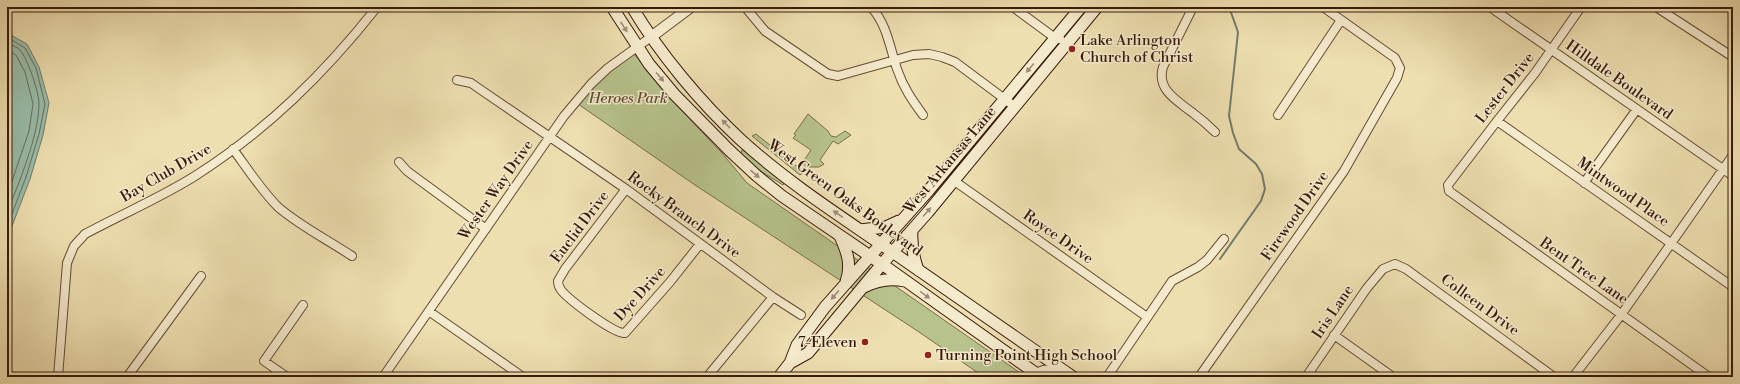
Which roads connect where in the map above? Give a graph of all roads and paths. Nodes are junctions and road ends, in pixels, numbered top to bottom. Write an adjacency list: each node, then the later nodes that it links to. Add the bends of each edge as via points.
1 (376, 7): 35 (street, Bay Club Drive, via 347,44 290,103 255,134)
2 (612, 7): 19 (main road, one-way to 19)
3 (632, 7): 16 (main road, West Green Oaks Boulevard)
4 (691, 7): 16 (street)
5 (746, 7): 22 (street, via 765,31 828,74 838,76)
6 (871, 7): 22 (street, via 882,20)
7 (1013, 7): 17 (street)
8 (1081, 7): 17 (main road, West Arkansas Lane)
9 (1097, 7): 18 (main road, West Arkansas Lane)
10 (1193, 7): 30 (street, via 1163,67 1162,82 1167,92)
11 (1323, 7): 15 (street)
12 (1490, 7): 20 (street, Hilldale Boulevard)
13 (1582, 7): 20 (street, Lester Drive)
14 (1656, 7): 21 (street)
15 (1342, 20): 28 (street); 85 (street, Firewood Drive, via 1395,58 1400,68 1397,78 1344,171)
16 (651, 37): 19 (street, Wester Way Drive); 33 (main road, West Green Oaks Boulevard, one-way to 16, via 703,100)
17 (1055, 38): 18 (street); 24 (main road, West Arkansas Lane, one-way to 24)
18 (1068, 42): 25 (main road, West Arkansas Lane)
19 (637, 46): 32 (street, Wester Way Drive, via 591,84); 36 (main road, one-way to 36, via 674,94)
20 (1551, 50): 26 (street, Hilldale Boulevard); 29 (street, Lester Drive, via 1536,73)
21 (1733, 57)
22 (894, 60): 24 (street, via 929,54 942,57 955,62); 27 (street, via 906,90)
23 (457, 80): 32 (street, Rocky Branch Drive, via 471,83)
24 (1004, 99): 25 (street); 31 (main road, West Arkansas Lane)
25 (1014, 106): 34 (main road, West Arkansas Lane)
26 (1637, 109): 39 (street, Hilldale Boulevard); 42 (street)
27 (923, 115)
28 (1278, 115)
29 (1496, 121): 42 (street, Mintwood Place); 43 (street, Lester Drive)
30 (1215, 132)
31 (974, 136): 34 (main road); 45 (main road, West Arkansas Lane)
32 (550, 137): 44 (street, Rocky Branch Drive); 46 (street, Wester Way Drive)
33 (742, 140): 36 (main road); 47 (main road, West Green Oaks Boulevard, one-way to 33, via 804,190)
34 (983, 143): 41 (main road, West Arkansas Lane)
35 (233, 149): 55 (street, via 258,184 278,206); 75 (street, Bay Club Drive, via 194,176 85,234 74,246 67,263)
36 (729, 150): 49 (main road, one-way to 49, via 782,196)
37 (1733, 155): 39 (street)
38 (399, 162): 46 (street, via 407,171)
39 (1723, 169): 40 (street, Hilldale Boulevard); 51 (street)
40 (1733, 176)
41 (953, 180): 48 (main road, West Arkansas Lane, one-way to 41); 71 (street, Royce Drive)
42 (1584, 183): 51 (street, Mintwood Place)
43 (1448, 185): 70 (street, Bent Tree Lane, via 1451,194)
44 (626, 189): 52 (street, Rocky Branch Drive); 63 (street, Euclid Drive, via 565,270)
45 (901, 220): 47 (main road, via 886,227); 53 (main road, West Arkansas Lane)
46 (486, 229): 68 (street, Wester Way Drive)
47 (860, 230): 53 (main road, West Green Oaks Boulevard)
48 (912, 230): 54 (main road, West Arkansas Lane); 59 (main road, via 913,258)
49 (840, 235): 56 (main road); 62 (main road, via 850,262)
50 (1224, 239): 71 (street, via 1207,260 1172,281)
51 (1671, 243): 64 (street, Mintwood Place); 70 (street)
52 (700, 244): 63 (street, Dye Drive, via 625,333 616,332 584,310 563,292); 66 (street, Rocky Branch Drive)
53 (881, 244): 54 (main road, West Green Oaks Boulevard); 56 (main road, West Arkansas Lane)
54 (892, 252): 57 (main road, West Arkansas Lane); 59 (main road, West Green Oaks Boulevard)
55 (352, 256)
56 (870, 256): 57 (main road); 62 (main road, West Arkansas Lane)
57 (882, 264): 61 (main road); 65 (main road, West Arkansas Lane)
58 (1387, 266): 72 (street, Iris Lane, via 1367,288); 88 (street, Colleen Drive, via 1397,264 1406,269)
59 (919, 270): 83 (main road, West Green Oaks Boulevard)
60 (201, 276): 76 (street)
61 (906, 281): 65 (main road, via 881,281); 74 (main road, one-way to 74)
62 (846, 282): 73 (main road, West Arkansas Lane, one-way to 73, via 797,345)
63 (558, 284)
64 (1733, 287)
65 (859, 291): 73 (main road, West Arkansas Lane, via 808,353)
66 (773, 297): 69 (street, Rocky Branch Drive); 80 (street)
67 (303, 305): 77 (street, via 264,361)
68 (430, 312): 78 (street, Wester Way Drive); 79 (street)
69 (801, 314)
70 (1621, 315): 89 (street); 90 (street, Bent Tree Lane)
71 (1147, 317): 84 (street)
72 (1334, 335): 86 (street, Iris Lane); 87 (street)
73 (790, 363): 81 (main road, West Arkansas Lane)
74 (1039, 376): 82 (main road, via 1045,371)
75 (58, 377)
76 (127, 377)
77 (287, 377)
78 (384, 377)
79 (523, 377)
80 (707, 377)
81 (779, 377)
82 (1058, 377)
83 (1073, 377)
84 (1107, 377)
85 (1199, 377)
86 (1306, 377)
87 (1393, 377)
88 (1554, 377)
89 (1573, 377)
90 (1709, 377)

